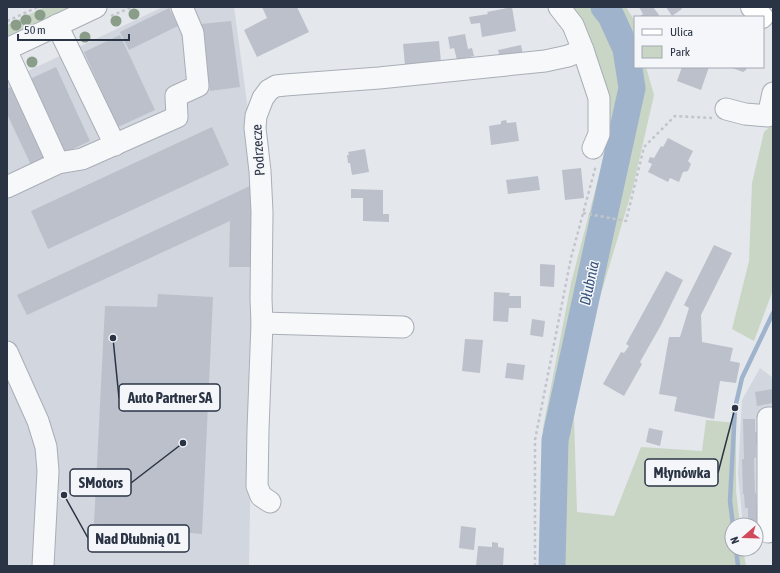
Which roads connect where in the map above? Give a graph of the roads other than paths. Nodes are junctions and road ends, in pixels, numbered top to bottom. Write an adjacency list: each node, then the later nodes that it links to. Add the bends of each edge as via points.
1 (96, 7): 7 (street)
2 (182, 7): 14 (street, via 193,33 198,86 176,96 177,117)
3 (559, 7): 10 (street, via 573,25)
4 (752, 7): 5 (main road)
5 (762, 16)
6 (764, 18): 8 (main road)
7 (57, 26): 9 (street); 14 (street)
8 (773, 26)
9 (7, 49)
10 (583, 50): 15 (street, via 599,98 599,134); 18 (street, Podrzecze, via 545,61 285,85 269,90 259,107 255,128 260,178)
11 (7, 52): 16 (street)
12 (773, 93): 13 (street, via 768,116)
13 (721, 114)
14 (115, 145): 16 (street, via 82,160)
15 (593, 148)
16 (58, 163): 17 (street)
17 (7, 187)
18 (262, 323): 19 (street); 22 (street, Podrzecze, via 257,486 261,496)
19 (402, 327)
20 (7, 352): 24 (street, via 38,421 46,447)
21 (773, 418): 23 (street, via 768,418)
22 (270, 502)
23 (768, 532)
24 (43, 566)

